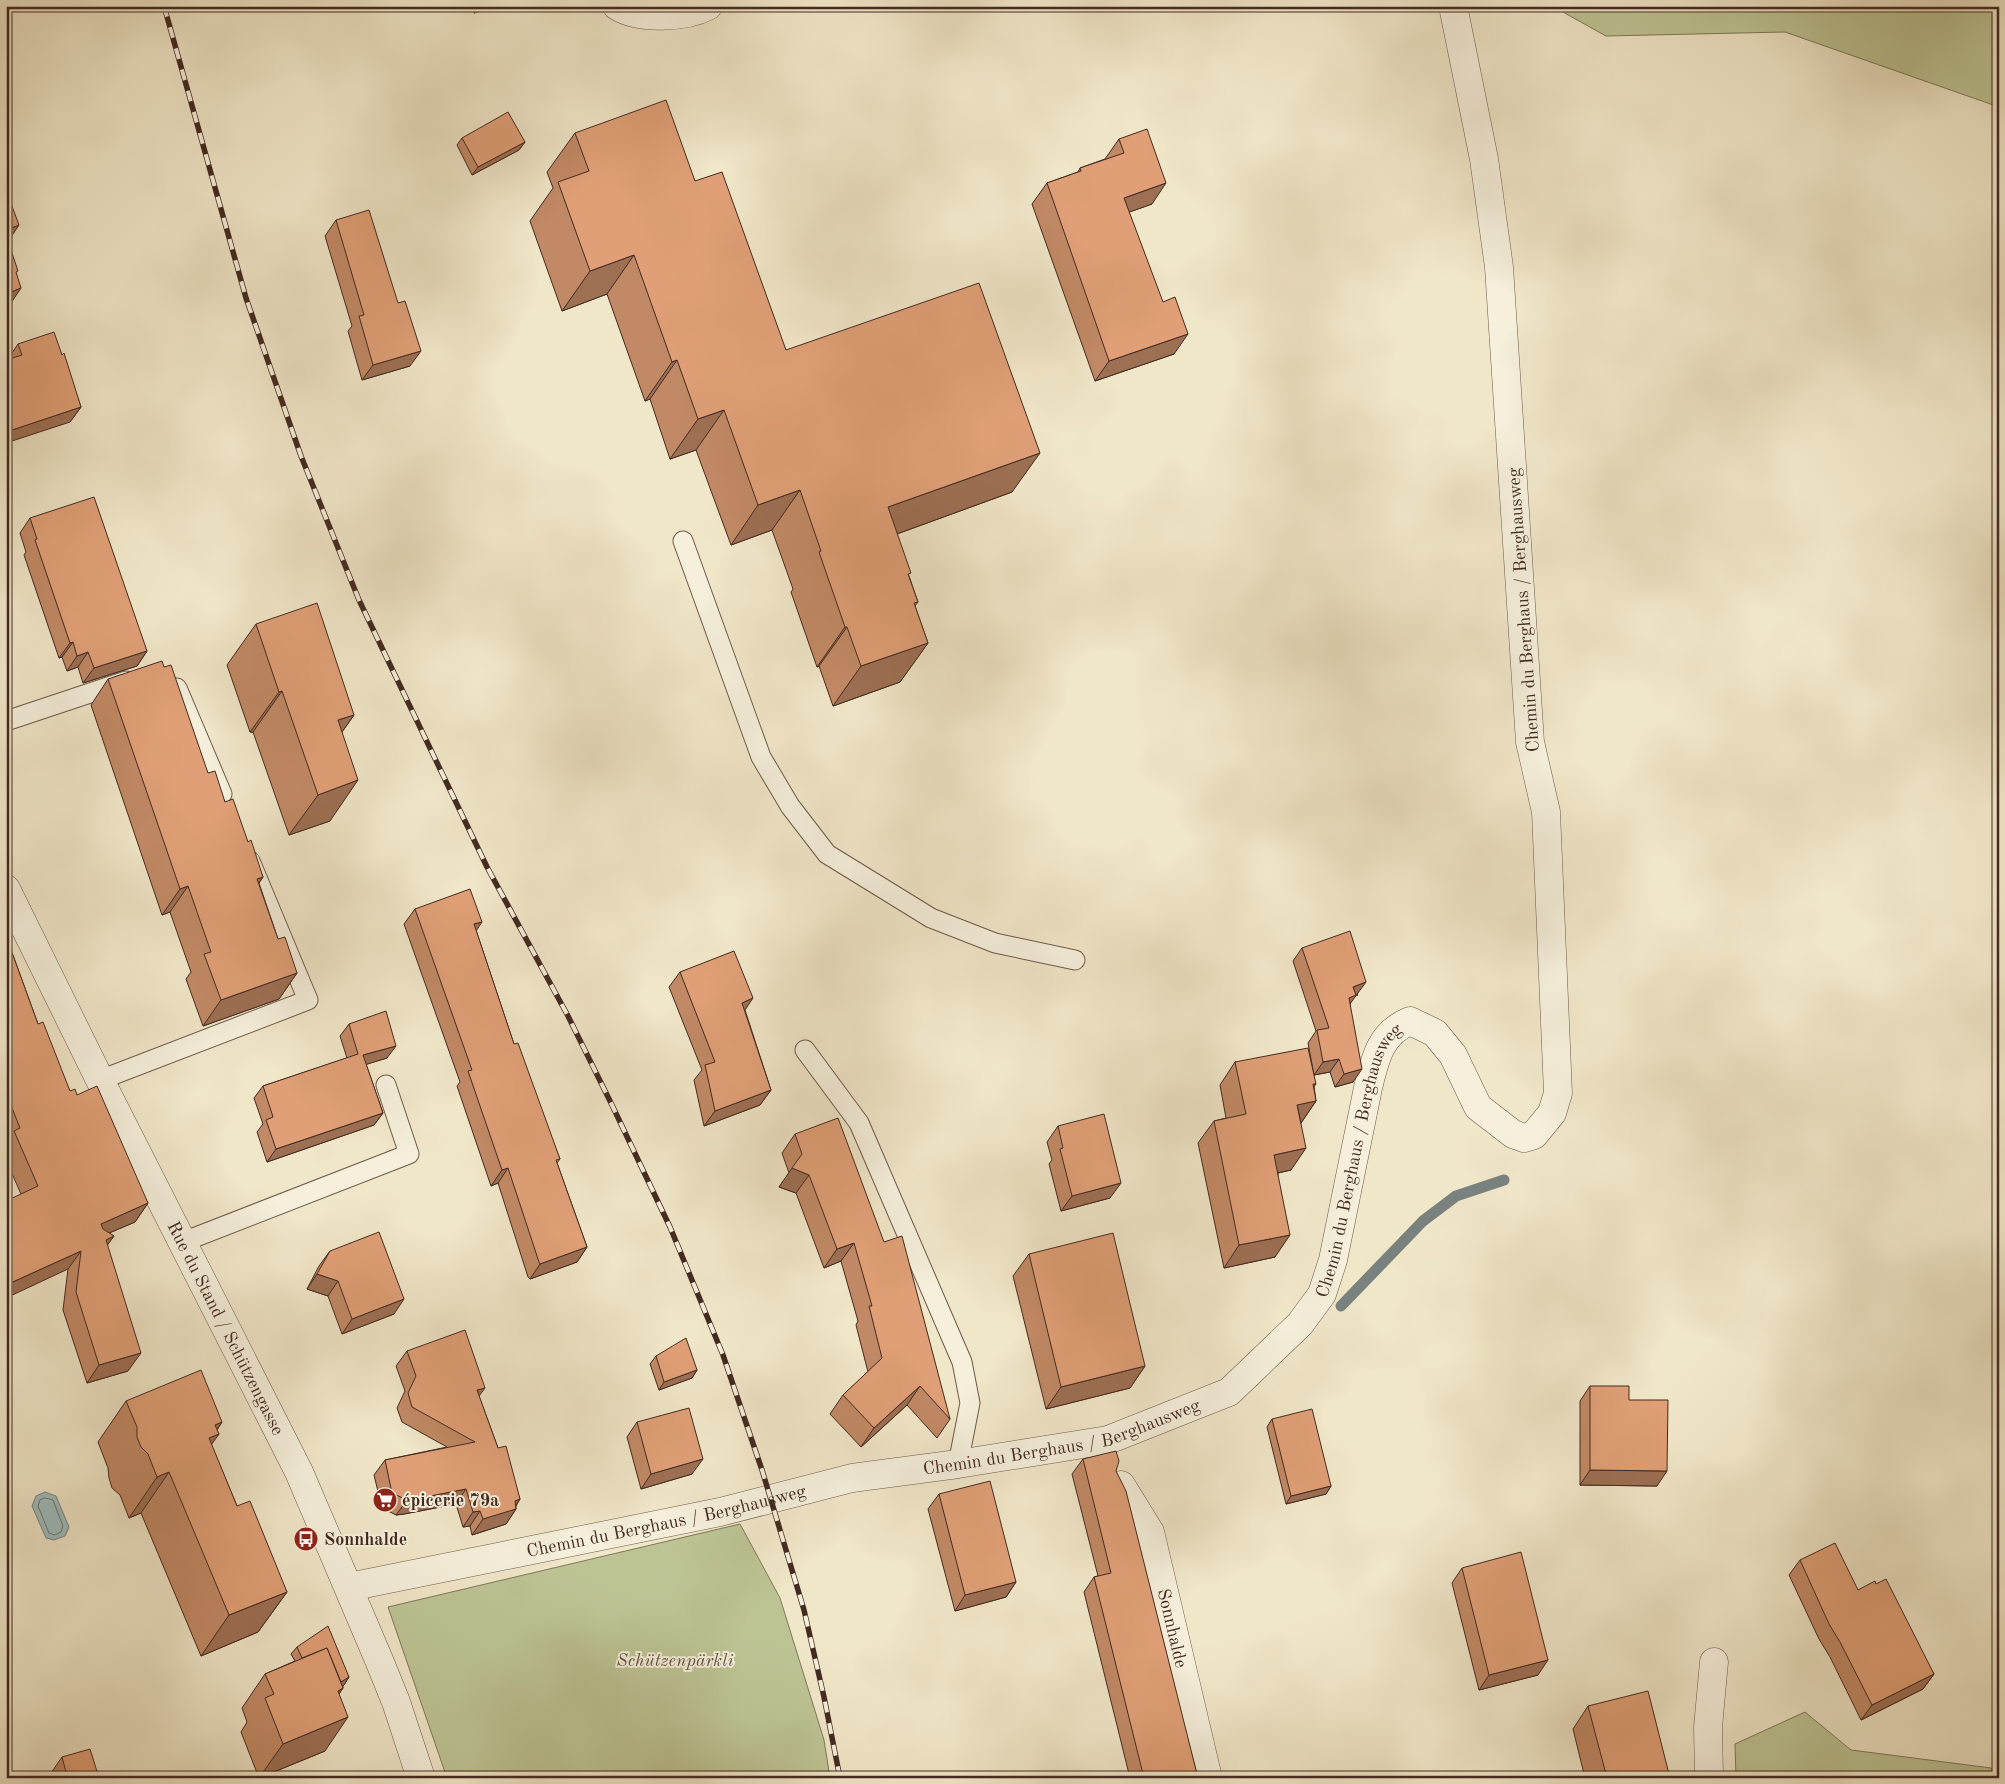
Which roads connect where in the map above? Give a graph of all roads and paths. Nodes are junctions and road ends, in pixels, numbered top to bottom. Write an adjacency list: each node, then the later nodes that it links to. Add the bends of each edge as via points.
1 (617, 6): 2 (street, via 624,11 659,16)
2 (708, 6)
3 (1453, 6): 16 (street, Chemin du Berghaus / Berghausweg, via 1484,160 1499,267 1530,742 1546,812 1558,1093 1552,1114 1534,1135 1524,1138 1513,1134 1478,1107 1453,1055 1435,1033 1410,1021 1403,1023 1388,1035 1375,1060 1333,1260 1322,1294 1300,1324 1229,1392 1108,1440)
4 (683, 540): 11 (lane, via 761,756 790,806 828,854 931,918 995,943)
5 (141, 676): 7 (lane)
6 (172, 676): 8 (lane)
7 (6, 722)
8 (229, 811)
9 (244, 847): 13 (lane, via 308,1000)
10 (6, 889): 13 (street, Rue du Stand / Schützengasse)
11 (1075, 960)
12 (805, 1050): 16 (lane, via 859,1123 962,1362 970,1403)
13 (100, 1080): 15 (street, Rue du Stand / Schützengasse)
14 (386, 1085): 15 (lane, via 409,1154)
15 (184, 1242): 18 (street, Rue du Stand / Schützengasse, via 299,1472)
16 (958, 1464): 18 (street, Chemin du Berghaus / Berghausweg, via 852,1478 720,1512)
17 (1121, 1485): 21 (street, Sonnhalde, via 1150,1532)
18 (349, 1587): 20 (street, Rue du Stand / Schützengasse, via 396,1702)
19 (1714, 1662): 22 (street, via 1708,1727)
20 (421, 1778)
21 (1208, 1778)
22 (1709, 1778)

